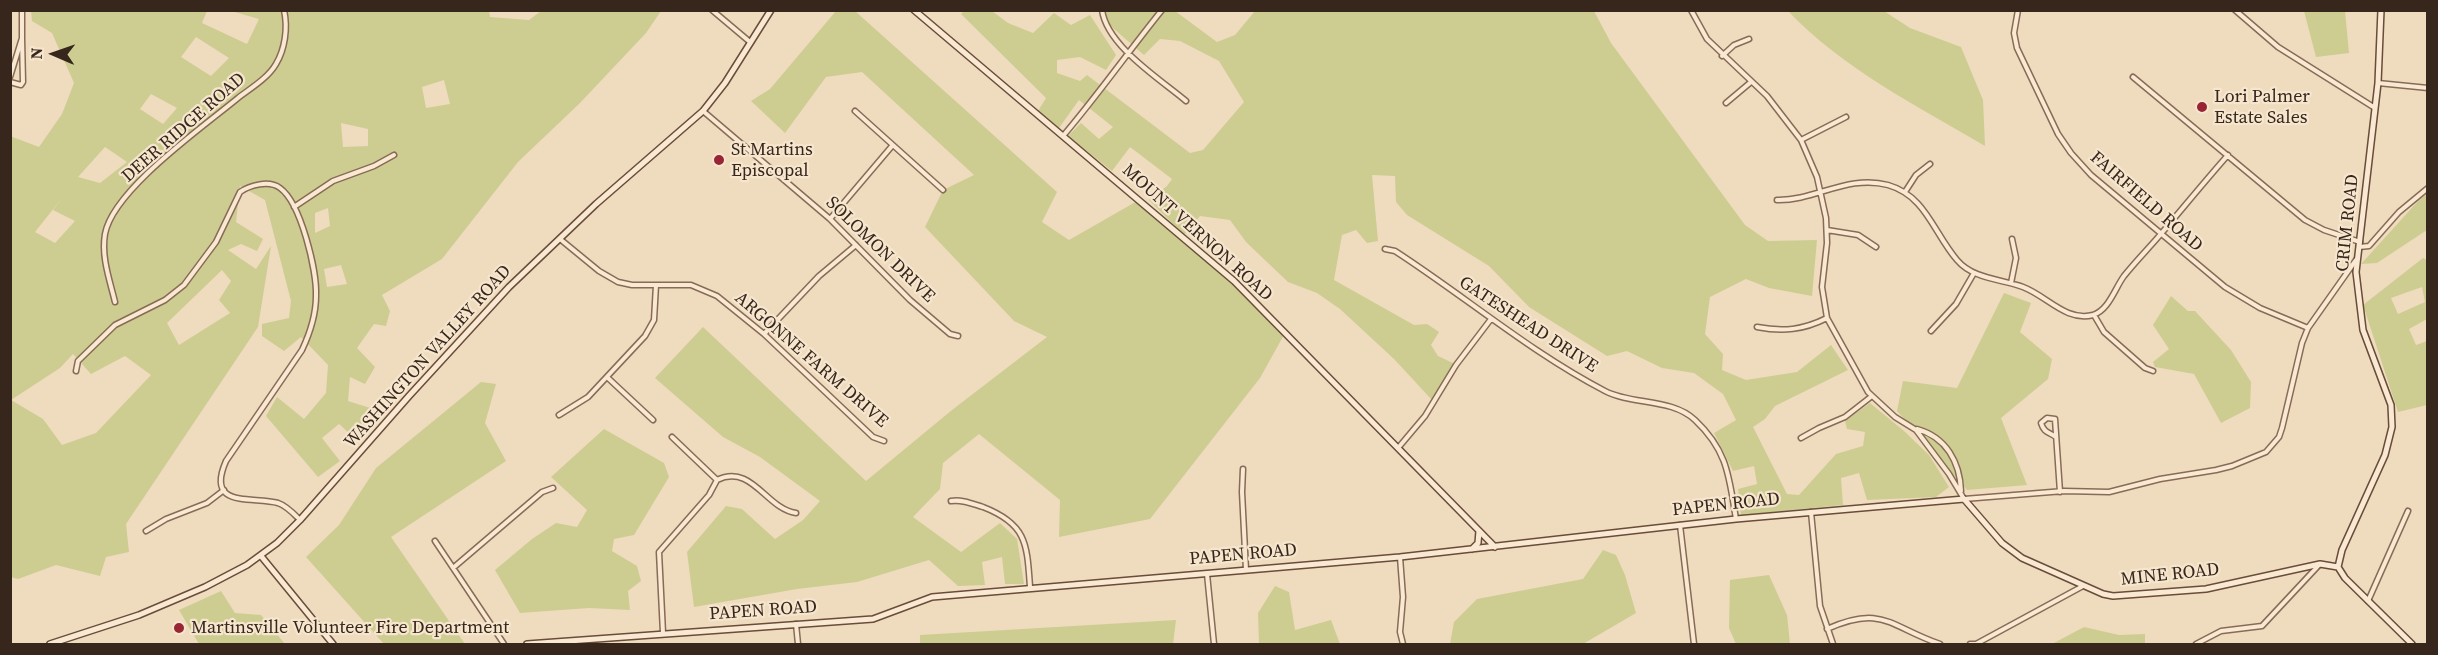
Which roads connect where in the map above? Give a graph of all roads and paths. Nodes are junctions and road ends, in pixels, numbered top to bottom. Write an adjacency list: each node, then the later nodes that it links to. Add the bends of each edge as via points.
1 (21, 10): 12 (street)
2 (284, 10): 54 (street, DEER RIDGE ROAD, via 284,40 274,67 161,162 114,212 104,242)
3 (712, 10): 14 (street)
4 (771, 10): 14 (street, WASHINGTON VALLEY ROAD)
5 (914, 10): 29 (street, MOUNT VERNON ROAD)
6 (1102, 10): 15 (street, via 1109,30)
7 (1162, 10): 15 (street)
8 (1691, 10): 16 (street, via 1702,32)
9 (2018, 10): 43 (street, FAIRFIELD ROAD, via 2014,33 2017,48 2058,134 2091,175)
10 (2235, 10): 25 (street, via 2278,47)
11 (2381, 10): 21 (street, CRIM ROAD)
12 (22, 38): 17 (street); 19 (street, via 23,82)
13 (1749, 39): 16 (street, via 1732,46)
14 (750, 42): 26 (street, WASHINGTON VALLEY ROAD)
15 (1128, 52): 23 (street); 29 (street)
16 (1722, 56): 20 (street)
17 (10, 77)
18 (2133, 77): 33 (street)
19 (10, 82)
20 (1751, 82): 24 (street); 30 (street, via 1781,111)
21 (2378, 83): 22 (street); 25 (street, CRIM ROAD)
22 (2427, 88)
23 (1186, 101)
24 (1726, 103)
25 (2375, 109): 46 (street, CRIM ROAD)
26 (703, 111): 41 (street, SOLOMON DRIVE); 44 (street, WASHINGTON VALLEY ROAD)
27 (855, 111): 31 (street)
28 (1846, 117): 30 (street)
29 (1063, 136): 74 (street, MOUNT VERNON ROAD, via 1234,281)
30 (1800, 140): 37 (street)
31 (892, 146): 36 (street); 41 (street)
32 (394, 155): 40 (street, via 333,181)
33 (2228, 155): 43 (street); 46 (street, via 2305,220)
34 (1930, 164): 38 (street, via 1916,175)
35 (2427, 188): 46 (street, via 2398,212 2369,246)
36 (943, 190)
37 (1821, 191): 38 (street, via 1868,182); 39 (street, via 1798,200); 42 (street)
38 (1905, 192): 51 (street, via 1928,214 1957,261)
39 (1777, 200)
40 (294, 207): 63 (street, via 282,189 272,185 253,186 240,192 216,242 184,285 165,300 115,325 83,355); 78 (street, via 315,275 311,326 302,350 225,460 220,478)
41 (830, 219): 47 (street, SOLOMON DRIVE)
42 (1827, 230): 48 (street, via 1858,235); 56 (street, via 1822,287)
43 (2161, 234): 55 (street); 59 (street, FAIRFIELD ROAD, via 2244,299)
44 (560, 239): 53 (street, ARGONNE FARM DRIVE, via 618,282); 86 (street, WASHINGTON VALLEY ROAD, via 459,340)
45 (2012, 240): 52 (street, via 2016,258)
46 (2359, 244): 50 (street, CRIM ROAD)
47 (856, 245): 61 (street, via 811,284); 62 (street, SOLOMON DRIVE, via 910,300 950,334)
48 (1876, 247)
49 (1385, 249): 57 (street, GATESHEAD DRIVE, via 1411,261)
50 (2357, 259): 59 (street); 96 (street, CRIM ROAD, via 2363,330 2391,405 2392,427 2389,446)
51 (1974, 273): 52 (street); 60 (street, via 1956,304)
52 (2011, 283): 55 (street, via 2039,294 2069,313)
53 (656, 285): 61 (street, ARGONNE FARM DRIVE, via 680,284 703,289 730,305); 65 (street, via 651,328)
54 (115, 302)
55 (2094, 315): 64 (street, via 2104,332 2145,368)
56 (1827, 318): 58 (street, via 1788,330); 66 (street)
57 (1491, 319): 74 (street, via 1456,365 1425,416); 85 (street, GATESHEAD DRIVE, via 1604,390 1691,416 1723,456)
58 (1756, 327)
59 (2308, 328): 79 (street, via 2279,437 2266,452 2232,466 2109,492)
60 (1931, 331)
61 (764, 334): 73 (street, ARGONNE FARM DRIVE, via 873,437)
62 (958, 336)
63 (76, 371)
64 (2154, 371)
65 (608, 378): 67 (street, via 588,397); 68 (street)
66 (1872, 396): 69 (street); 72 (street, via 1845,417)
67 (559, 415)
68 (654, 420)
69 (1913, 428): 80 (street); 80 (street, via 1932,435 1945,446 1955,461)
70 (672, 437): 76 (street)
71 (2056, 437): 71 (street, via 2055,419 2047,418 2041,423 2043,429); 79 (street)
72 (1802, 438)
73 (884, 441)
74 (1398, 448): 89 (street, MOUNT VERNON ROAD)
75 (1243, 469): 98 (street)
76 (717, 480): 84 (street, via 729,476 745,478 786,510); 105 (street, via 709,495 659,552)
77 (553, 488): 97 (street, via 542,492)
78 (224, 490): 86 (street, via 243,501 280,504); 88 (street)
79 (2060, 492): 80 (street)
80 (1963, 496): 82 (street, PAPEN ROAD); 100 (street, MINE ROAD, via 2015,554)
81 (951, 501): 101 (street, via 965,501 998,513 1016,527 1026,546)
82 (1811, 511): 85 (street, PAPEN ROAD); 104 (street, via 1820,606)
83 (2408, 511): 102 (street)
84 (796, 513)
85 (1736, 519): 87 (street, PAPEN ROAD)
86 (300, 520): 93 (street, WASHINGTON VALLEY ROAD)
87 (1680, 525): 91 (street, PAPEN ROAD); 115 (street)
88 (146, 531)
89 (1479, 531): 91 (street, MOUNT VERNON ROAD); 92 (street, via 1478,543)
90 (435, 541): 97 (street)
91 (1495, 547): 92 (street, PAPEN ROAD)
92 (1472, 549): 94 (street, PAPEN ROAD)
93 (261, 556): 106 (street, WASHINGTON VALLEY ROAD, via 157,608); 109 (street)
94 (1400, 557): 98 (street, PAPEN ROAD); 114 (street)
95 (2320, 564): 96 (street, MINE ROAD); 100 (street, MINE ROAD, via 2206,589 2113,596); 119 (street, via 2262,626 2221,631)
96 (2338, 567): 102 (street)
97 (453, 568): 110 (street)
98 (1246, 570): 99 (street, PAPEN ROAD)
99 (1207, 573): 101 (street, PAPEN ROAD); 113 (street)
100 (2084, 586): 118 (street)
101 (1030, 587): 103 (street, PAPEN ROAD, via 925,598 873,619)
102 (2368, 602): 107 (street)
103 (796, 624): 105 (street, PAPEN ROAD); 112 (street)
104 (1827, 629): 116 (street); 117 (street, via 1852,618 1875,617)
105 (663, 633): 111 (street, PAPEN ROAD)
106 (59, 643): 108 (street, WASHINGTON VALLEY ROAD)
107 (2412, 644)
108 (50, 645)
109 (333, 645)
110 (504, 645)
111 (527, 645)
112 (798, 645)
113 (1214, 645)
114 (1403, 645)
115 (1694, 645)
116 (1833, 645)
117 (1940, 645)
118 (1970, 645)
119 (2196, 645)

